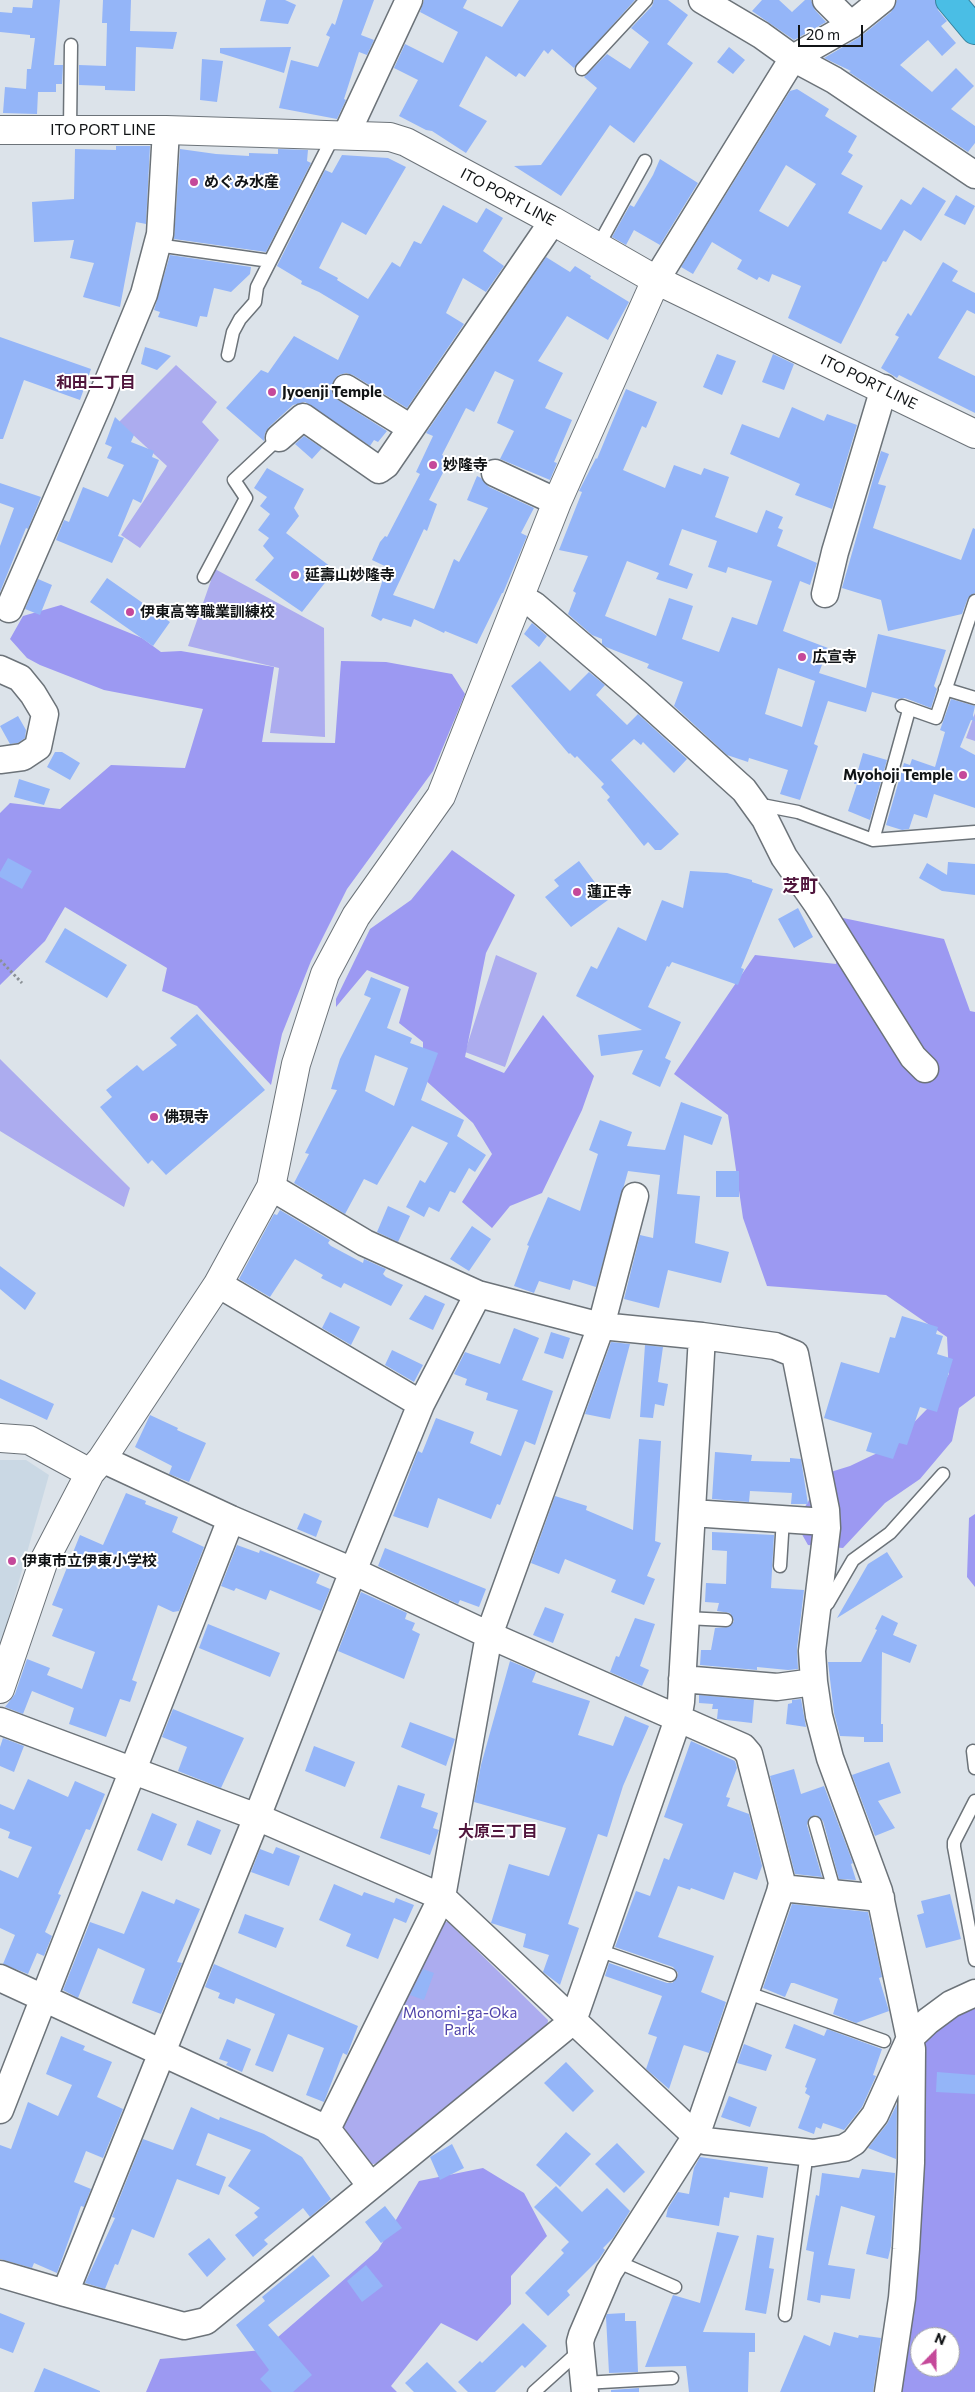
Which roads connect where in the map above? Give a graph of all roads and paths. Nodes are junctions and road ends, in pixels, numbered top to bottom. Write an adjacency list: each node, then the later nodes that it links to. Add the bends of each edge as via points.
1 (409, 0): 15 (street)
2 (646, 0): 11 (lane)
3 (702, 0): 10 (street, via 761,35)
4 (826, 0): 7 (street)
5 (882, 0): 7 (street)
6 (950, 0): 8 (highway)
7 (851, 25): 10 (street)
8 (975, 30)
9 (71, 44): 12 (lane)
10 (792, 58): 17 (street, via 834,80); 22 (street)
11 (582, 69)
12 (70, 129): 13 (street, ITO PORT LINE); 14 (street, ITO PORT LINE)
13 (0, 130)
14 (166, 130): 15 (street, ITO PORT LINE); 19 (street)
15 (340, 135): 18 (street, ITO PORT LINE, via 390,137 406,142); 21 (lane)
16 (645, 161): 20 (lane)
17 (975, 175)
18 (553, 221): 20 (street, ITO PORT LINE); 26 (street)
19 (157, 245): 21 (lane); 35 (street, via 144,294)
20 (598, 246): 22 (street, ITO PORT LINE)
21 (270, 261): 23 (lane, via 255,302 233,332)
22 (656, 280): 25 (street, ITO PORT LINE); 30 (street)
23 (228, 355)
24 (346, 388): 26 (street)
25 (884, 388): 27 (street, ITO PORT LINE); 32 (street, via 834,552)
26 (411, 428): 28 (street, via 386,465 379,470 303,417)
27 (975, 434)
28 (279, 438): 31 (lane, via 234,480 246,498)
29 (494, 473): 30 (street)
30 (557, 502): 33 (street)
31 (204, 577)
32 (825, 594)
33 (520, 597): 40 (street, via 534,605 638,694 744,790); 46 (street, via 441,796 356,916 325,974 296,1064)
34 (975, 601): 37 (lane)
35 (10, 609)
36 (0, 669): 39 (street, via 20,678 45,714 38,747 23,756)
37 (946, 689): 38 (lane); 42 (lane, via 936,718 905,708)
38 (975, 698)
39 (0, 760)
40 (758, 808): 42 (lane, via 767,806 798,812); 45 (street, via 784,857 913,1057)
41 (975, 832): 42 (lane)
42 (873, 840)
43 (0, 960): 44 (path)
44 (22, 983)
45 (925, 1069)
46 (271, 1188): 48 (street); 49 (street, via 365,1243)
47 (635, 1196): 50 (street)
48 (218, 1284): 52 (street); 54 (street)
49 (478, 1294): 50 (street); 52 (street)
50 (601, 1326): 51 (street); 65 (street)
51 (702, 1336): 56 (street); 59 (street, via 775,1346 794,1354)
52 (421, 1404): 61 (street)
53 (0, 1438): 54 (street, via 29,1440)
54 (96, 1466): 57 (street); 68 (street, via 43,1563)
55 (943, 1474): 62 (lane, via 885,1538 854,1560 828,1603)
56 (692, 1513): 58 (street); 63 (street)
57 (231, 1519): 61 (street); 73 (street)
58 (783, 1519): 59 (street); 60 (lane)
59 (826, 1522): 62 (street)
60 (780, 1566)
61 (353, 1570): 65 (street); 75 (street)
62 (816, 1616): 67 (street, via 812,1651)
63 (686, 1618): 64 (lane); 66 (street)
64 (726, 1620)
65 (489, 1634): 69 (street); 79 (street)
66 (682, 1679): 67 (street, via 777,1686); 69 (street)
67 (814, 1682): 80 (street, via 830,1758)
68 (0, 1689)
69 (678, 1718): 77 (street, via 743,1747 749,1754); 81 (street)
70 (0, 1721): 73 (street)
71 (974, 1751): 72 (lane)
72 (975, 1768)
73 (134, 1771): 75 (street); 87 (street)
74 (975, 1801): 82 (lane, via 954,1842)
75 (257, 1817): 79 (street); 91 (street)
76 (815, 1823): 78 (lane)
77 (781, 1888): 78 (street); 85 (street)
78 (835, 1893): 80 (street)
79 (442, 1896): 88 (street); 93 (street)
80 (881, 1898): 89 (street)
81 (598, 1950): 83 (lane); 88 (street)
82 (975, 1960)
83 (670, 1975)
84 (0, 1978): 87 (street)
85 (745, 1992): 90 (lane); 94 (street)
86 (975, 1993): 89 (street, via 951,2004)
87 (43, 1996): 91 (street); 92 (street)
88 (573, 2021): 94 (street); 96 (street)
89 (910, 2038): 95 (street, via 875,2115 854,2142 839,2149); 106 (street, via 912,2084 906,2239 902,2298)
90 (884, 2041)
91 (162, 2053): 93 (street); 100 (street)
92 (0, 2110)
93 (327, 2129): 96 (street)
94 (696, 2136): 95 (street, via 705,2141 736,2146); 97 (street)
95 (807, 2152): 101 (lane)
96 (371, 2186): 100 (street, via 206,2321 184,2326)
97 (616, 2261): 99 (lane); 102 (street, via 585,2326 580,2342)
98 (0, 2274): 100 (street)
99 (675, 2287)
100 (65, 2294)
101 (785, 2315)
102 (581, 2353): 104 (street); 105 (lane)
103 (672, 2378): 104 (lane)
104 (584, 2388)
105 (534, 2392)
106 (888, 2392)

